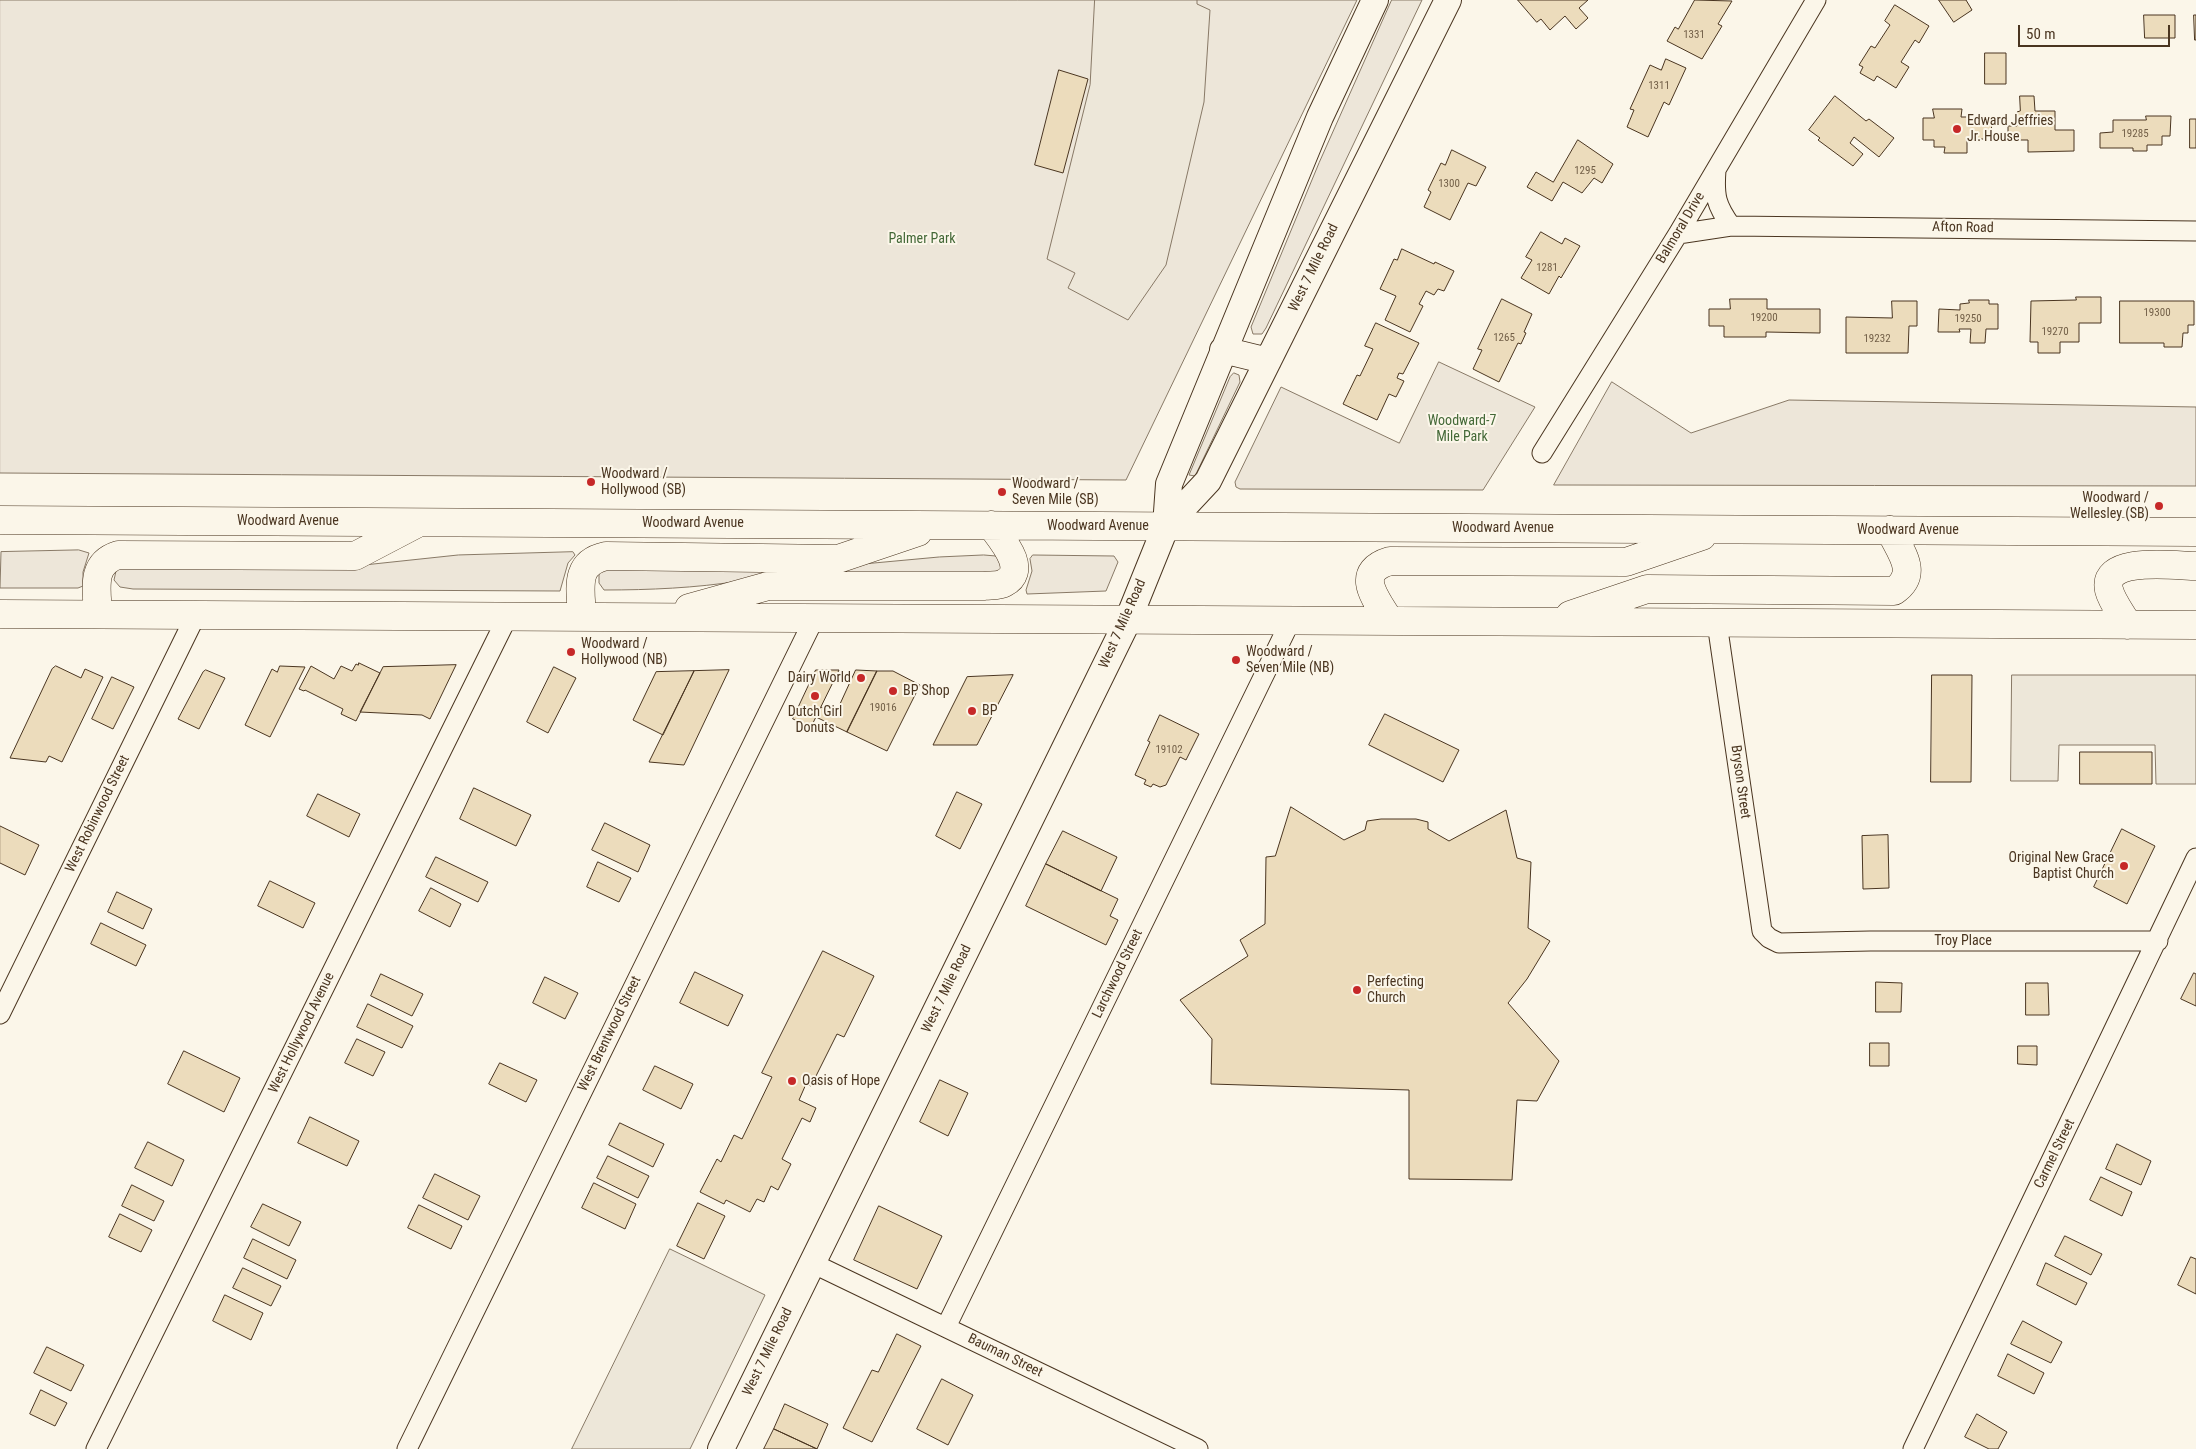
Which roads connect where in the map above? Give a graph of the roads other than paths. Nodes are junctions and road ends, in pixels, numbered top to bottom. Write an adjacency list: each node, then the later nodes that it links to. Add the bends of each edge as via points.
1 (1375, 0): 8 (main road, West 7 Mile Road, via 1320,117)
2 (1448, 0): 9 (main road, West 7 Mile Road)
3 (1816, 0): 4 (street, Balmoral Drive)
4 (1716, 169): 5 (street, via 1714,192 1719,209); 7 (street, Balmoral Drive)
5 (1731, 226): 6 (street, Afton Road); 7 (street, Afton Road)
6 (2196, 231)
7 (1678, 234): 10 (street, Balmoral Drive)
8 (1223, 350): 9 (main road); 15 (main road, West 7 Mile Road, via 1169,484)
9 (1268, 361): 15 (main road, West 7 Mile Road, via 1208,481)
10 (1542, 453)
11 (0, 520): 12 (main road, Woodward Avenue)
12 (421, 521): 13 (main road, Woodward Avenue); 21 (main road, via 355,556 118,555 105,560 98,570)
13 (937, 525): 14 (main road, Woodward Avenue); 24 (main road, via 838,559 597,558 585,567 582,574)
14 (991, 525): 15 (main road, Woodward Avenue); 25 (main road, via 1015,564 1012,575 1004,583 977,586 768,586)
15 (1166, 526): 16 (main road, Woodward Avenue); 27 (main road, West 7 Mile Road)
16 (1723, 529): 17 (main road, Woodward Avenue); 29 (main road, via 1626,562 1390,561 1378,565 1370,575 1370,588)
17 (1890, 530): 18 (main road, Woodward Avenue); 30 (main road, via 1907,566 1908,576 1894,591 1647,589)
18 (2196, 532)
19 (2196, 566): 32 (main road, via 2126,566 2114,572 2108,589)
20 (0, 614): 21 (main road)
21 (98, 614): 22 (main road)
22 (196, 615): 23 (main road); 37 (street, West Robinwood Street)
23 (508, 616): 24 (main road); 40 (street, West Hollywood Avenue)
24 (582, 616): 25 (main road)
25 (662, 616): 26 (main road)
26 (814, 619): 27 (main road); 41 (street, West Brentwood Street)
27 (1128, 620): 28 (main road); 38 (main road, West 7 Mile Road)
28 (1291, 620): 29 (main road); 39 (street, Larchwood Street)
29 (1389, 620): 30 (main road)
30 (1550, 622): 31 (main road)
31 (1717, 623): 32 (main road); 35 (street, Bryson Street, via 1762,931)
32 (2128, 625): 33 (main road)
33 (2196, 625)
34 (2196, 858): 36 (street, Carmel Street)
35 (1769, 938): 36 (street, Troy Place, via 1779,943)
36 (2158, 941): 44 (street, Carmel Street)
37 (0, 1014)
38 (812, 1263): 39 (street, Bauman Street); 42 (main road, West 7 Mile Road)
39 (946, 1327): 43 (street, Bauman Street)
40 (96, 1449)
41 (407, 1449)
42 (721, 1449)
43 (1198, 1449)
44 (1912, 1449)

